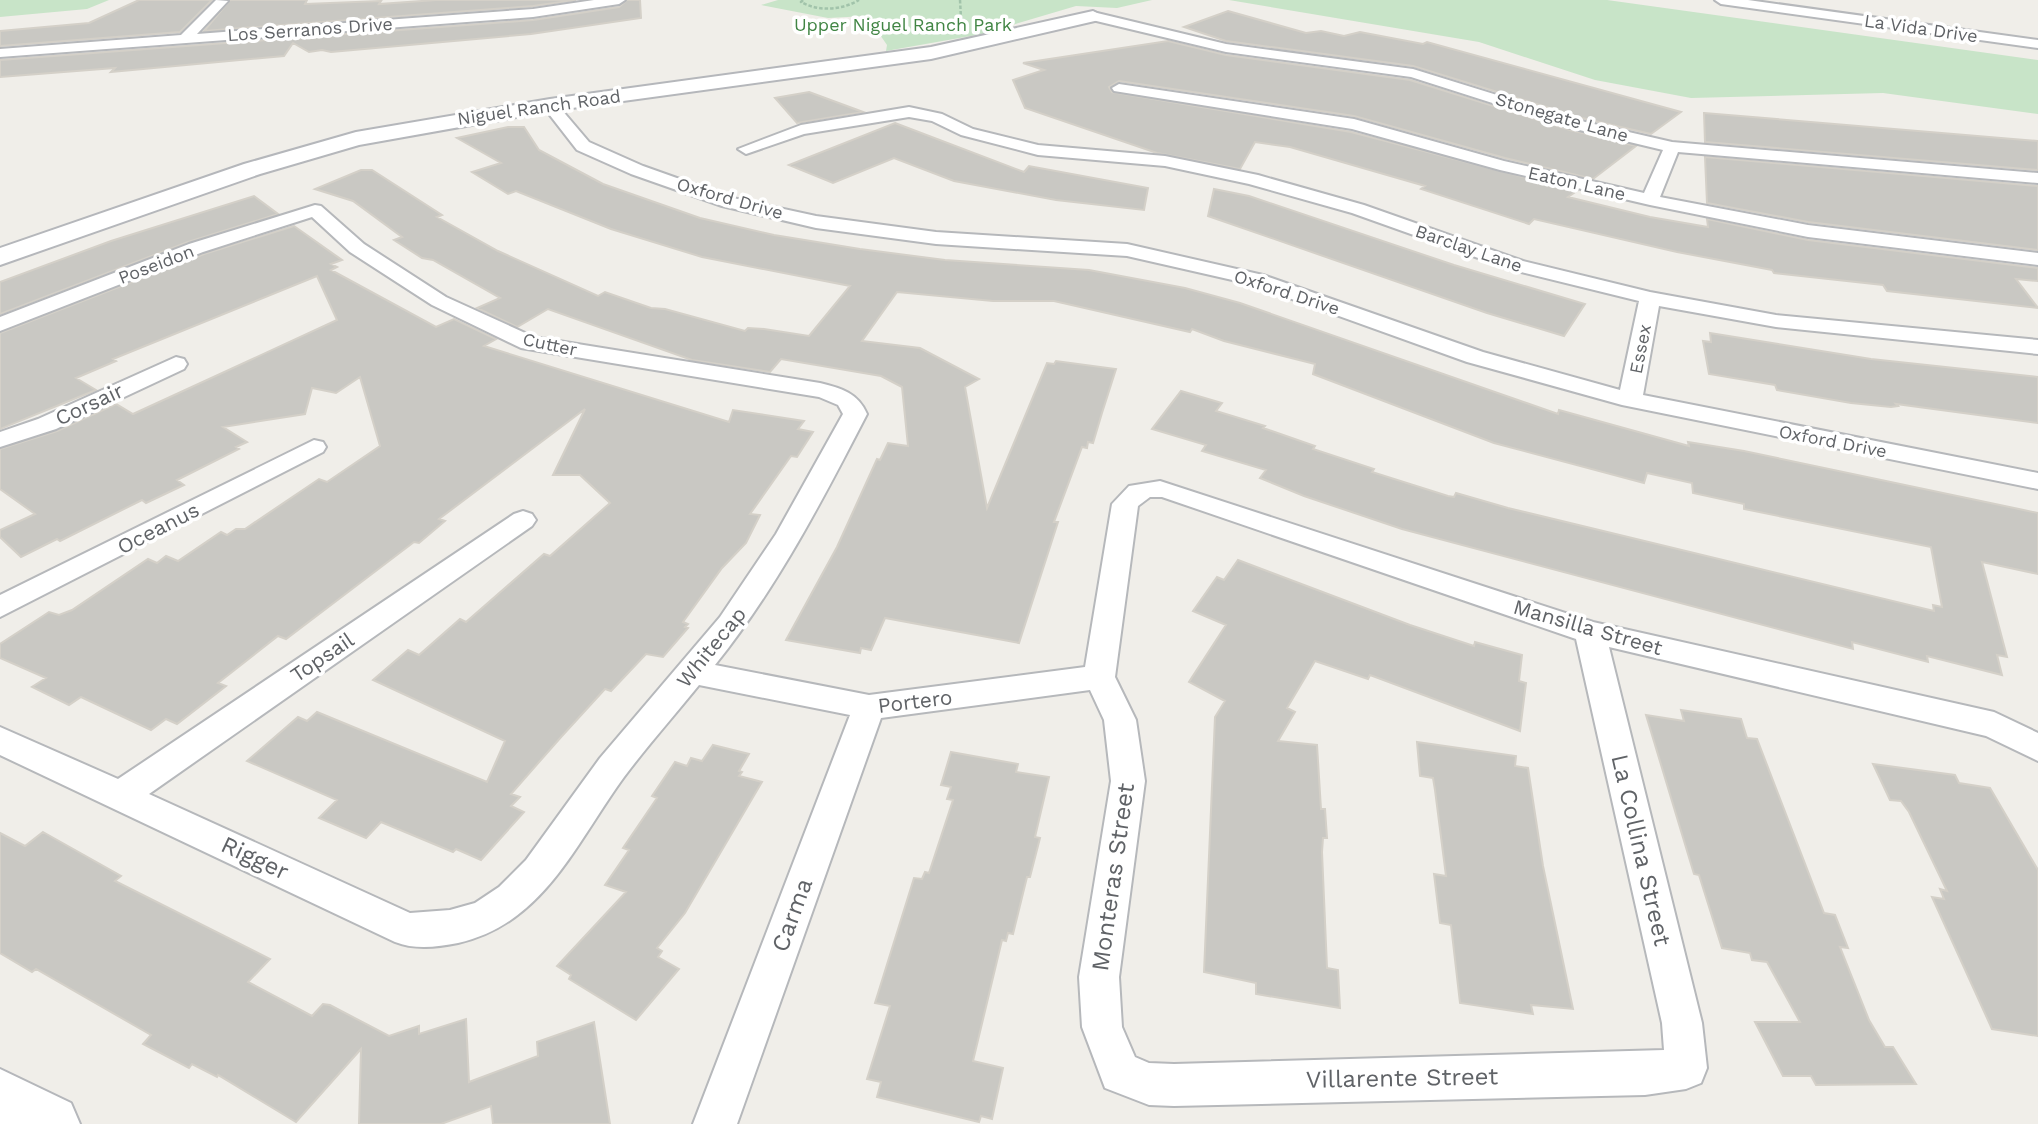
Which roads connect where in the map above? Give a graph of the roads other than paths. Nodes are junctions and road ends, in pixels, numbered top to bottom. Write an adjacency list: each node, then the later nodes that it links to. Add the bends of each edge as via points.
1 (619, 0): 5 (street, Los Serranos Drive, via 533,13)
2 (1721, 0): 6 (street, La Vida Drive)
3 (222, 1): 5 (street)
4 (1093, 16): 9 (street, Niguel Ranch Road, via 931,53); 10 (street, Stonegate Lane, via 1226,48 1413,73 1577,125)
5 (185, 39): 7 (street, Los Serranos Drive)
6 (2038, 44)
7 (0, 53)
8 (1119, 88): 13 (street, Eaton Lane, via 1354,124)
9 (550, 105): 15 (street, Niguel Ranch Road, via 411,128 303,153); 22 (street, Oxford Drive, via 583,146 728,202 816,222 936,238 1127,250 1256,279 1475,357)
10 (1672, 147): 12 (street, Stonegate Lane); 13 (street)
11 (746, 149): 17 (street, Barclay Lane, via 801,130 909,113 936,117 967,132 1038,150 1165,161 1252,179 1358,209 1516,265)
12 (2038, 177)
13 (1650, 200): 16 (street, Eaton Lane, via 1808,232)
14 (316, 210): 18 (street, Poseidon, via 196,248); 21 (street, Cutter, via 357,248 439,301 529,343)
15 (0, 257)
16 (2038, 259)
17 (1650, 298): 19 (street, Barclay Lane, via 1776,321); 22 (street, Essex)
18 (0, 325)
19 (2038, 347)
20 (176, 364): 23 (street, Corsair, via 47,424)
21 (820, 390): 29 (street, Whitecap, via 852,404 855,414 746,604)
22 (1630, 400): 25 (street, Oxford Drive)
23 (0, 440)
24 (314, 447): 27 (street, Oceanus)
25 (2038, 481)
26 (523, 520): 34 (street, Topsail)
27 (0, 607)
28 (1590, 632): 30 (street, Mansilla Street, via 1148,487 1125,504); 33 (street, Mansilla Street, via 1994,725); 36 (street, La Collina Street, via 1682,1023)
29 (690, 672): 31 (street, Portero); 35 (street, Whitecap)
30 (1099, 677): 31 (street, Portero); 37 (street, Monteras Street, via 1120,720 1128,781 1099,977 1102,1027)
31 (869, 707): 40 (street, Carma)
32 (0, 740): 34 (street, Rigger)
33 (2036, 746)
34 (121, 795): 35 (street, Rigger, via 408,930 442,930 474,923)
35 (513, 899)
36 (1686, 1068): 37 (street, Villarente Street, via 1645,1074 1174,1085 1149,1084)
37 (1121, 1073)
38 (0, 1098): 39 (street)
39 (50, 1124)
40 (715, 1124)

